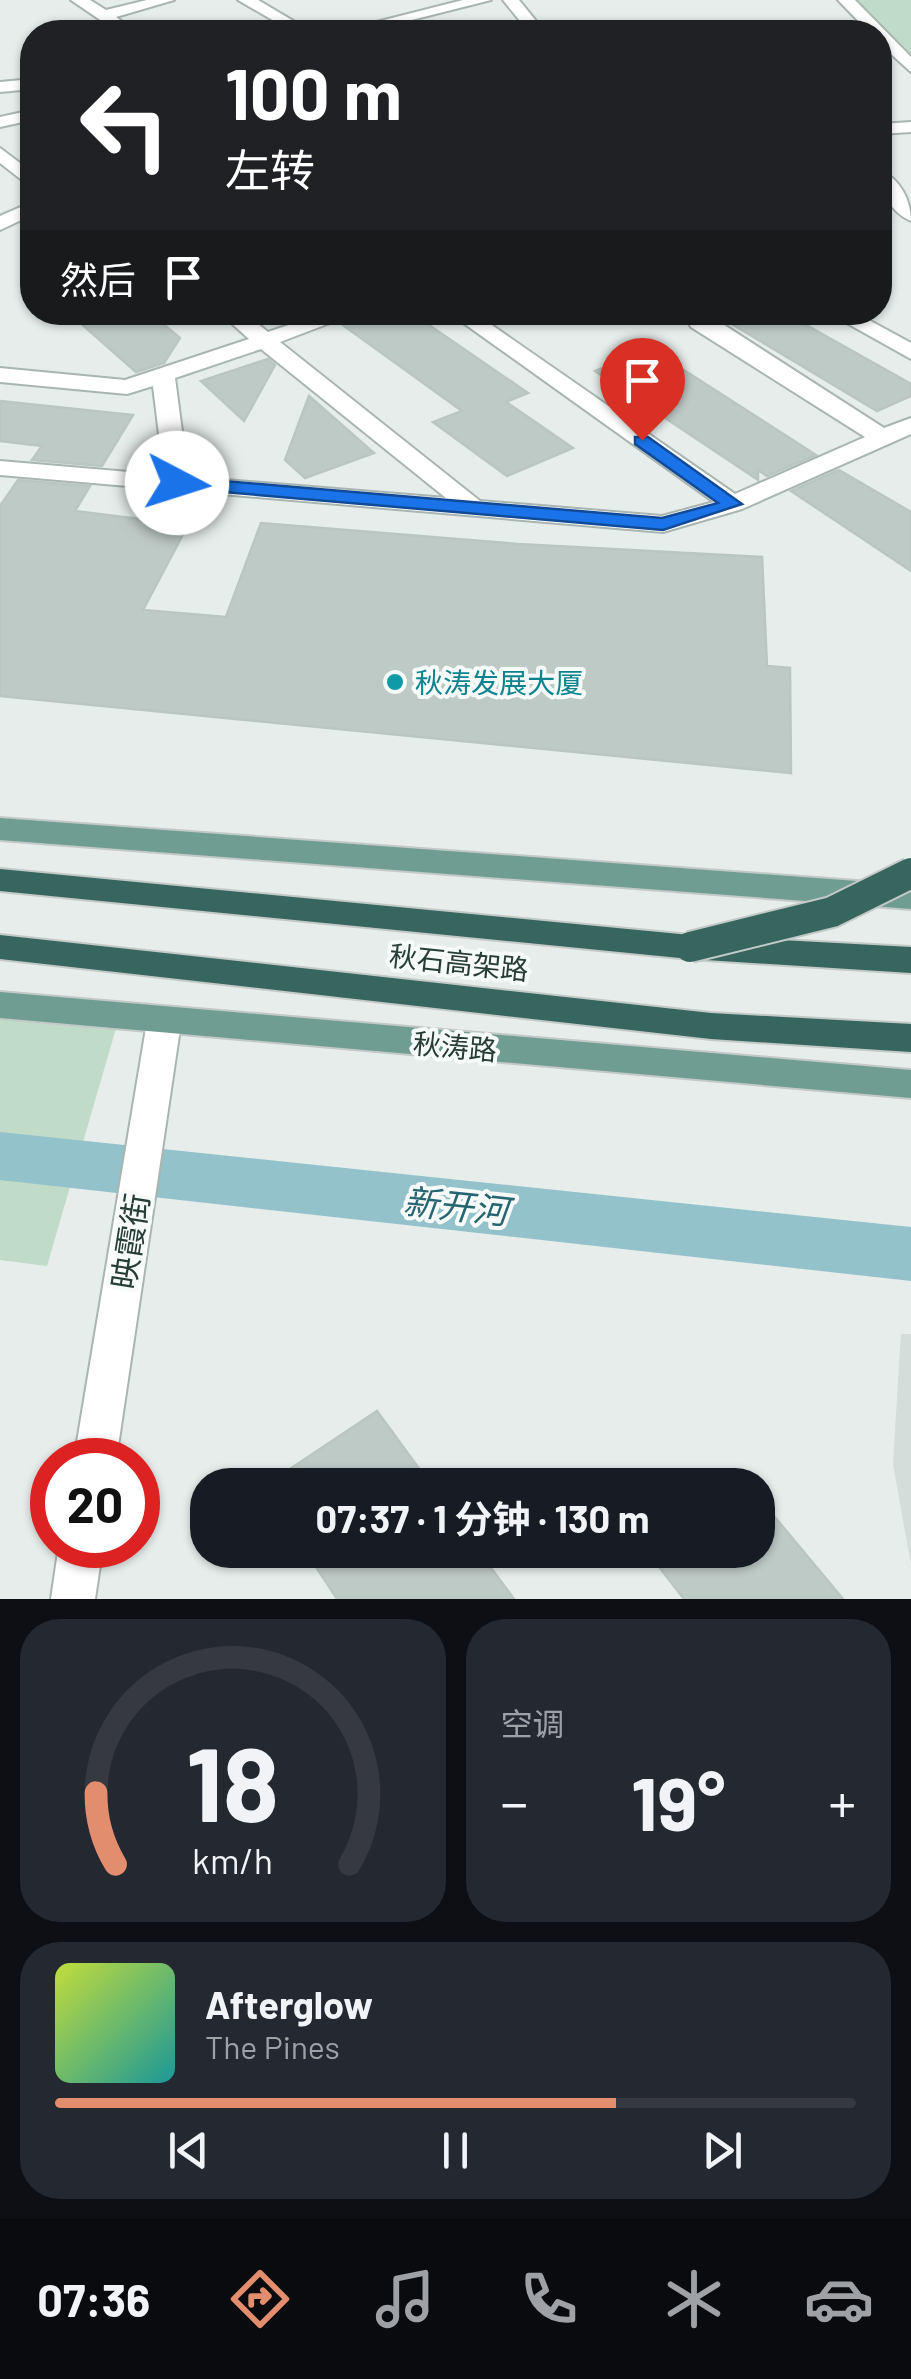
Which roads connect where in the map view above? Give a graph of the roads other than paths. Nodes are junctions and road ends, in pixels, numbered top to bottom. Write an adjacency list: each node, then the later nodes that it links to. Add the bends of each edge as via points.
1 (79, 0): 9 (street)
2 (166, 0): 9 (street)
3 (246, 0): 11 (street)
4 (378, 0): 12 (street)
5 (483, 0): 13 (street)
6 (499, 0): 14 (street, via 481,13)
7 (511, 0): 15 (street)
8 (846, 0): 16 (street)
9 (102, 16): 10 (street)
10 (108, 20)
11 (282, 20)
12 (400, 20)
13 (421, 20)
14 (437, 20)
15 (527, 20)
16 (865, 20)
17 (892, 47): 18 (street)
18 (911, 67)
19 (0, 153): 20 (street)
20 (20, 171)
21 (892, 191): 22 (street)
22 (908, 210)
23 (245, 325): 28 (street)
24 (311, 325): 28 (street)
25 (477, 325): 36 (street)
26 (704, 325): 33 (street)
27 (861, 325): 29 (street)
28 (264, 341): 31 (street); 37 (street)
29 (911, 352)
30 (0, 375): 31 (street, via 127,387)
31 (163, 375): 35 (street)
32 (911, 425): 33 (street)
33 (883, 438): 36 (street)
34 (0, 468): 35 (street)
35 (177, 483): 37 (street)
36 (733, 504): 37 (street, via 663,524)
37 (472, 508)
38 (0, 828): 41 (main road)
39 (911, 872): 43 (highway, bridge, via 820,916)
40 (0, 880): 43 (highway, 秋石高架路)
41 (911, 897)
42 (0, 946): 47 (highway, 秋石高架路, via 711,1026)
43 (690, 948): 44 (highway, 秋石高架路)
44 (911, 960)
45 (0, 1005): 46 (main road, 秋涛路)
46 (164, 1022): 48 (main road, 秋涛路); 49 (street, 映霞街)
47 (911, 1038)
48 (911, 1084)
49 (98, 1438)
50 (78, 1568): 51 (street)
51 (73, 1599)

